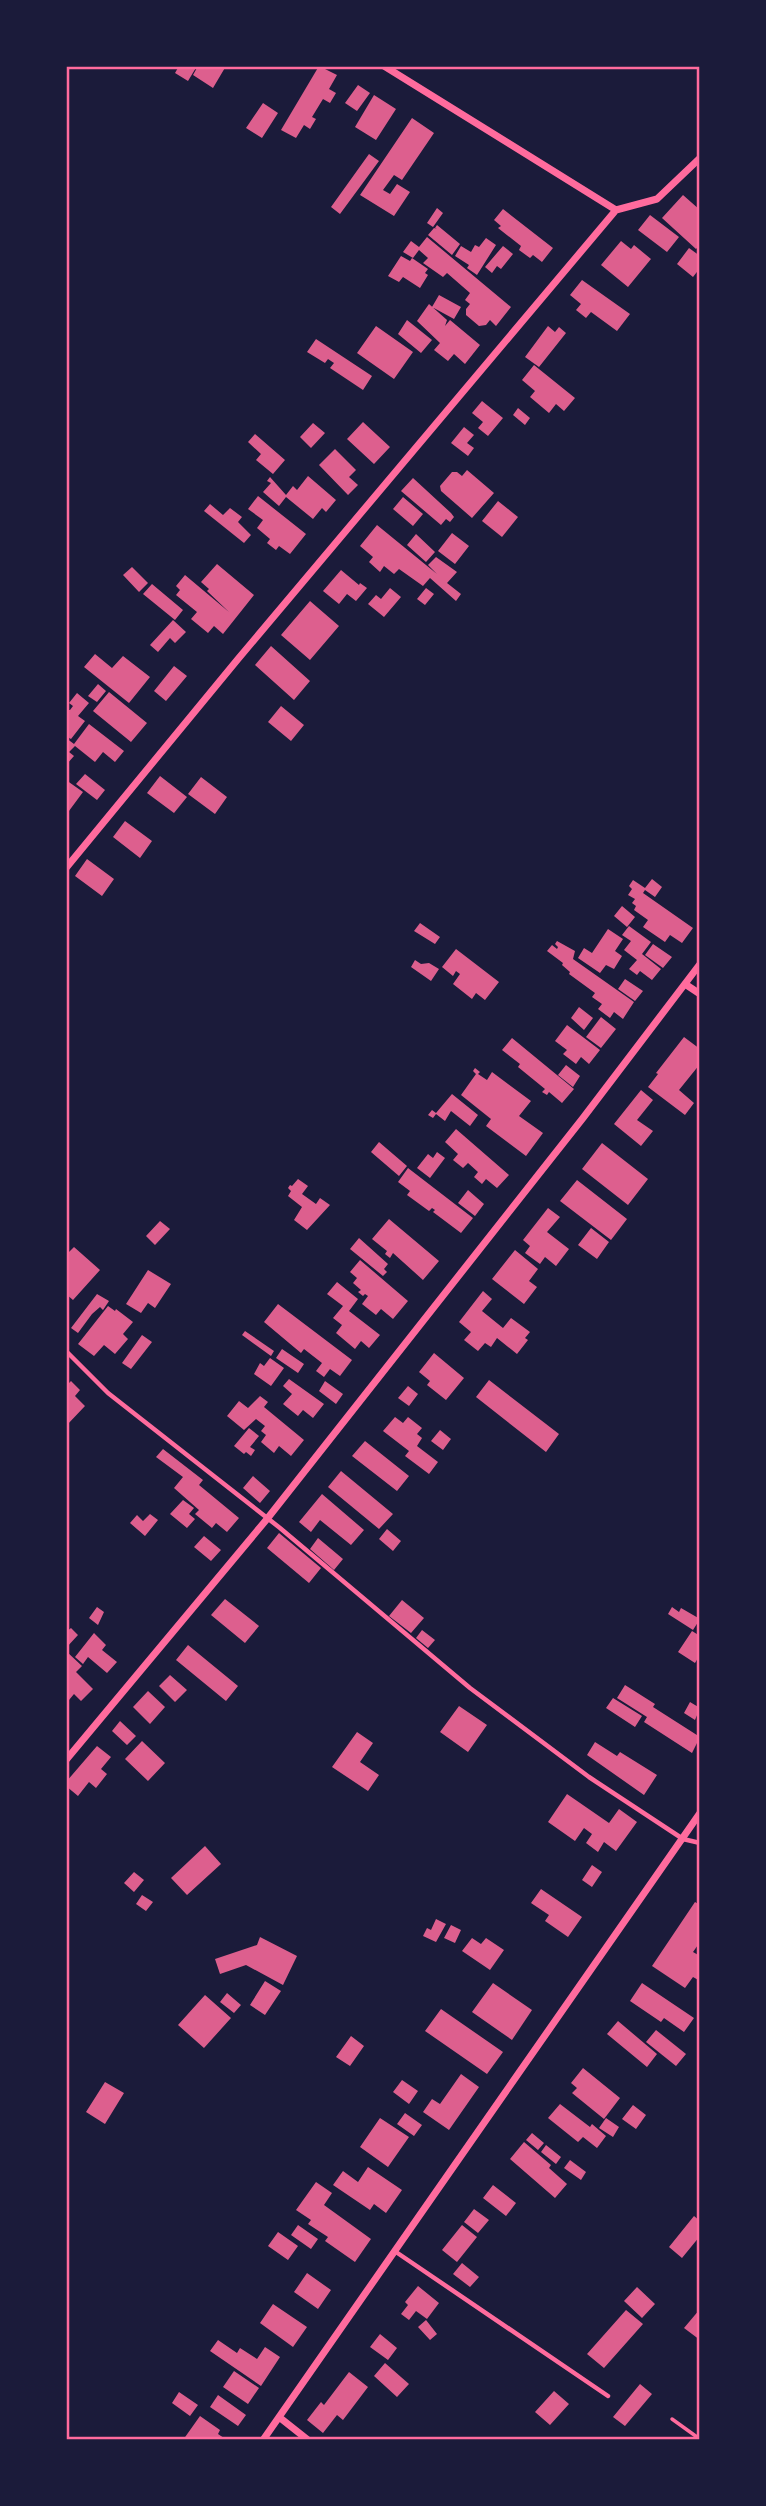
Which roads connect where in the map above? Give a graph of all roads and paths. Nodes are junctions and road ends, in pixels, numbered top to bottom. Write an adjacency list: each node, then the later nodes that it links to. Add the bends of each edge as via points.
1 (384, 66): 3 (street)
2 (699, 158): 3 (street, via 657,199)
3 (616, 210): 4 (street)
4 (66, 868)
5 (699, 964): 6 (street)
6 (685, 984): 7 (street); 9 (street)
7 (699, 994)
8 (66, 1351): 9 (lane, via 108,1393)
9 (267, 1519): 10 (street); 12 (lane, via 470,1688 589,1777)
10 (66, 1760)
11 (699, 1813): 12 (street)
12 (683, 1839): 13 (lane); 14 (street)
13 (699, 1843)
14 (396, 2252): 15 (lane); 16 (street)
15 (608, 2396)
16 (279, 2417): 18 (street); 19 (street)
17 (672, 2419): 20 (path, via 697,2437)
18 (263, 2440)
19 (308, 2440)
20 (695, 2440)

